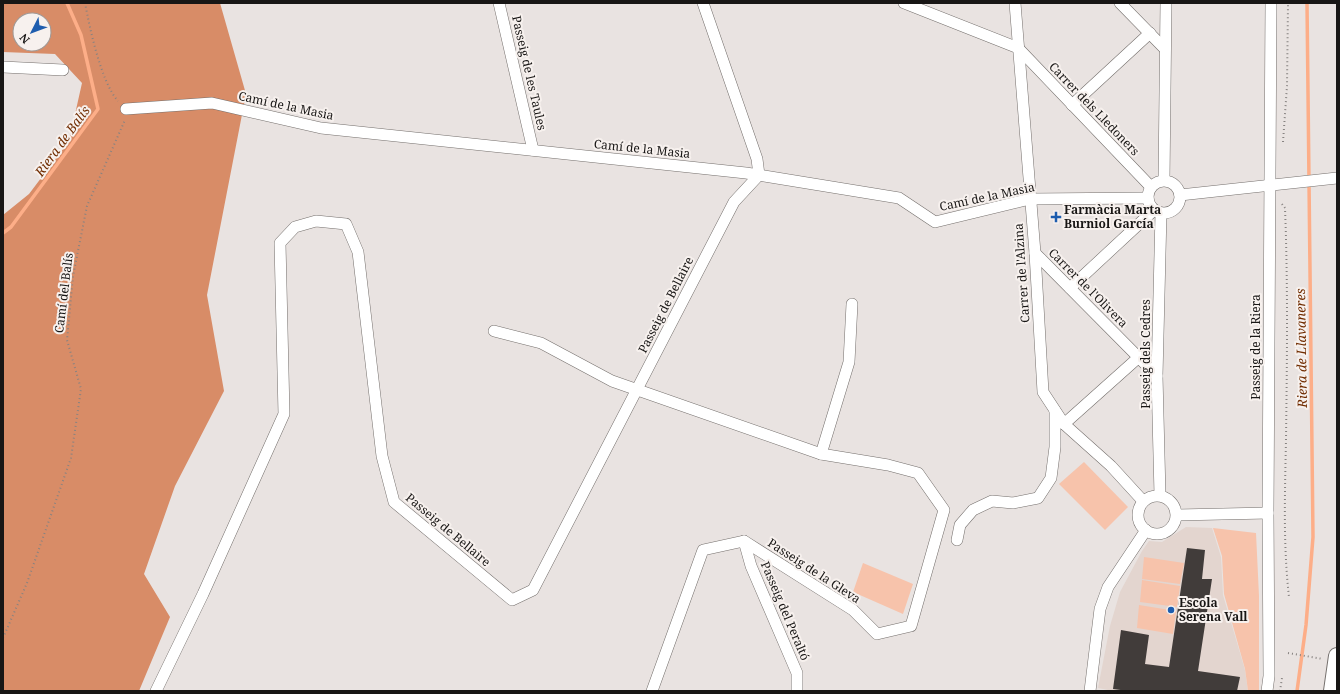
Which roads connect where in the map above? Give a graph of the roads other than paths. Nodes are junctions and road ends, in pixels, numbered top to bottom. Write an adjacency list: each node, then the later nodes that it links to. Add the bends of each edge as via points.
1 (499, 3): 15 (street, Passeig de les Taules)
2 (703, 3): 16 (street, via 757,159)
3 (1016, 3): 9 (street, Carrer de l'Alzina)
4 (1120, 3): 8 (street)
5 (1166, 3): 10 (street)
6 (1271, 3): 19 (street, Passeig de la Riera)
7 (910, 4): 9 (street)
8 (1150, 33): 10 (street); 13 (street)
9 (1018, 48): 13 (street, Carrer dels Lledoners); 23 (street, Carrer de l'Alzina)
10 (1165, 49): 18 (street)
11 (3, 67): 12 (street)
12 (63, 70)
13 (1072, 105): 20 (street, Carrer dels Lledoners)
14 (126, 109): 15 (street, Camí de la Masia, via 212,103 321,128)
15 (533, 150): 16 (street, Camí de la Masia)
16 (759, 175): 23 (street, Camí de la Masia, via 899,198 935,222); 31 (street, Passeig de Bellaire, via 734,202)
17 (1337, 178): 19 (street)
18 (1164, 180): 20 (street); 21 (street, via 1175,184)
19 (1269, 185): 21 (street); 37 (street, Passeig de la Riera)
20 (1151, 187): 22 (street)
21 (1180, 195): 24 (street, via 1176,207 1171,211)
22 (1148, 198): 23 (street, Camí de la Masia); 24 (street, via 1150,204)
23 (1030, 199): 25 (street, Carrer de l'Alzina)
24 (1158, 211): 26 (street); 30 (street, Passeig dels Cedres)
25 (1035, 253): 26 (street, Carrer de l'Olivera); 32 (street, Carrer de l'Alzina, via 1043,392)
26 (1070, 288): 29 (street, Carrer de l'Olivera)
27 (852, 304): 34 (street, via 849,362)
28 (494, 331): 31 (street, Passeig de la Gleva, via 541,343 612,381)
29 (1139, 357): 30 (street, Carrer de l'Olivera); 33 (street)
30 (1157, 376): 35 (street, Passeig dels Cedres)
31 (637, 389): 34 (street, Passeig de la Gleva); 44 (street, Passeig de Bellaire, via 534,590 512,600 394,502 382,456 358,252 346,224 316,221 295,227 280,243 284,414)
32 (1055, 411): 33 (street, Carrer de l'Alzina); 40 (street, via 1055,447 1051,478 1038,498 1013,503 992,501 973,510 960,525)
33 (1064, 424): 36 (street, Carrer de l'Alzina, via 1111,466)
34 (821, 454): 41 (street, Passeig de la Gleva, via 888,465 918,473 944,510 911,626 877,634 853,610)
35 (1160, 495): 36 (street, via 1154,495); 38 (street, via 1173,502)
36 (1143, 502): 39 (street, via 1138,515)
37 (1268, 513): 38 (street); 48 (street, Passeig de la Riera)
38 (1177, 515): 39 (street, via 1172,528 1166,532 1154,534)
39 (1146, 530): 47 (street, via 1108,587 1100,609)
40 (957, 540)
41 (744, 541): 45 (street, via 702,550); 46 (street, Passeig del Peraltó, via 751,566 797,672)
42 (1330, 658): 43 (street)
43 (1334, 690)
44 (156, 691)
45 (652, 691)
46 (797, 691)
47 (1090, 691)
48 (1267, 691)

